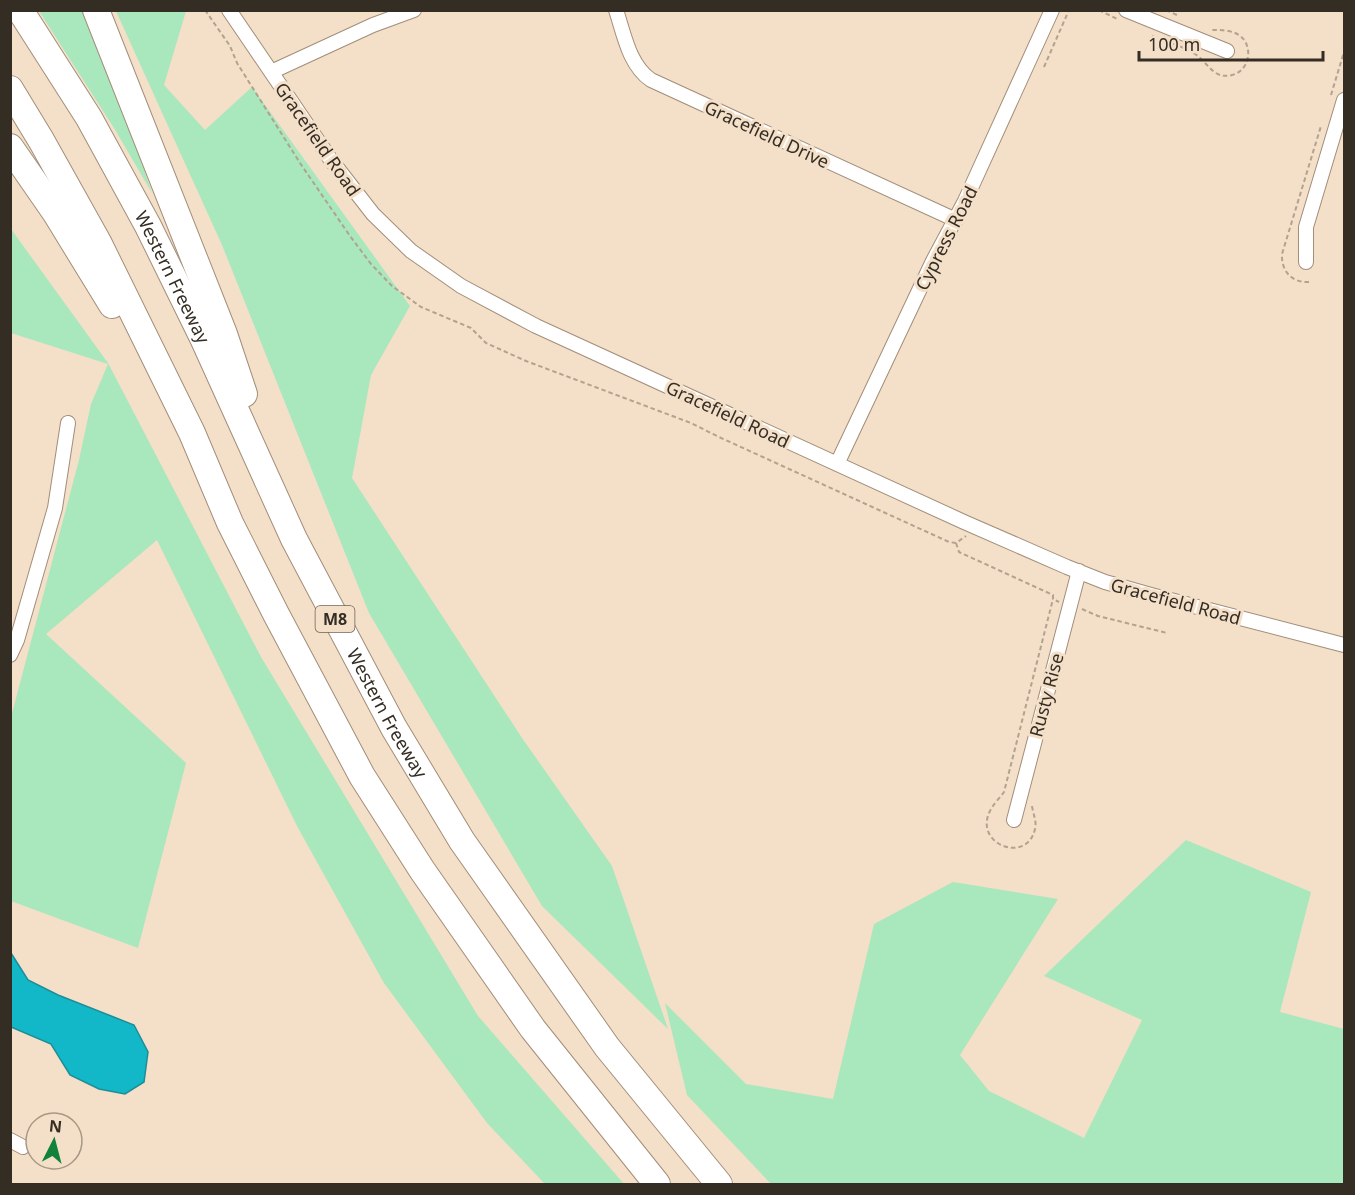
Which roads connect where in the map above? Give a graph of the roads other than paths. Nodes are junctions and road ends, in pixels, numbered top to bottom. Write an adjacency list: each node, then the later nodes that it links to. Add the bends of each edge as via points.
1 (20, 10): 19 (highway, Western Freeway / M8, via 89,118 148,226 204,338)
2 (96, 10): 19 (highway, via 224,334)
3 (229, 10): 10 (street, Gracefield Road)
4 (414, 10): 8 (street)
5 (616, 10): 14 (street, Gracefield Drive, via 635,63 651,80)
6 (1052, 10): 14 (street, Cypress Road)
7 (1126, 10): 9 (street)
8 (392, 14): 10 (street)
9 (1227, 51)
10 (271, 72): 18 (street, Gracefield Road, via 373,214 439,272 536,326)
11 (10, 89): 17 (highway, M8, via 98,242)
12 (1344, 100): 15 (street, via 1306,223)
13 (10, 147): 17 (highway, via 55,212)
14 (956, 220): 18 (street, Cypress Road)
15 (1306, 262)
16 (68, 423): 22 (street, via 55,508)
17 (192, 433): 26 (highway, M8, via 236,534 362,776 513,1001)
18 (837, 464): 20 (street, Gracefield Road)
19 (294, 539): 27 (highway, Western Freeway / M8, via 394,728 462,841 607,1047)
20 (1078, 571): 21 (street, Gracefield Road, via 1150,595); 23 (street, Rusty Rise)
21 (1344, 645)
22 (10, 655)
23 (1014, 820)
24 (10, 1140): 25 (street)
25 (23, 1147)
26 (657, 1185)
27 (719, 1185)

